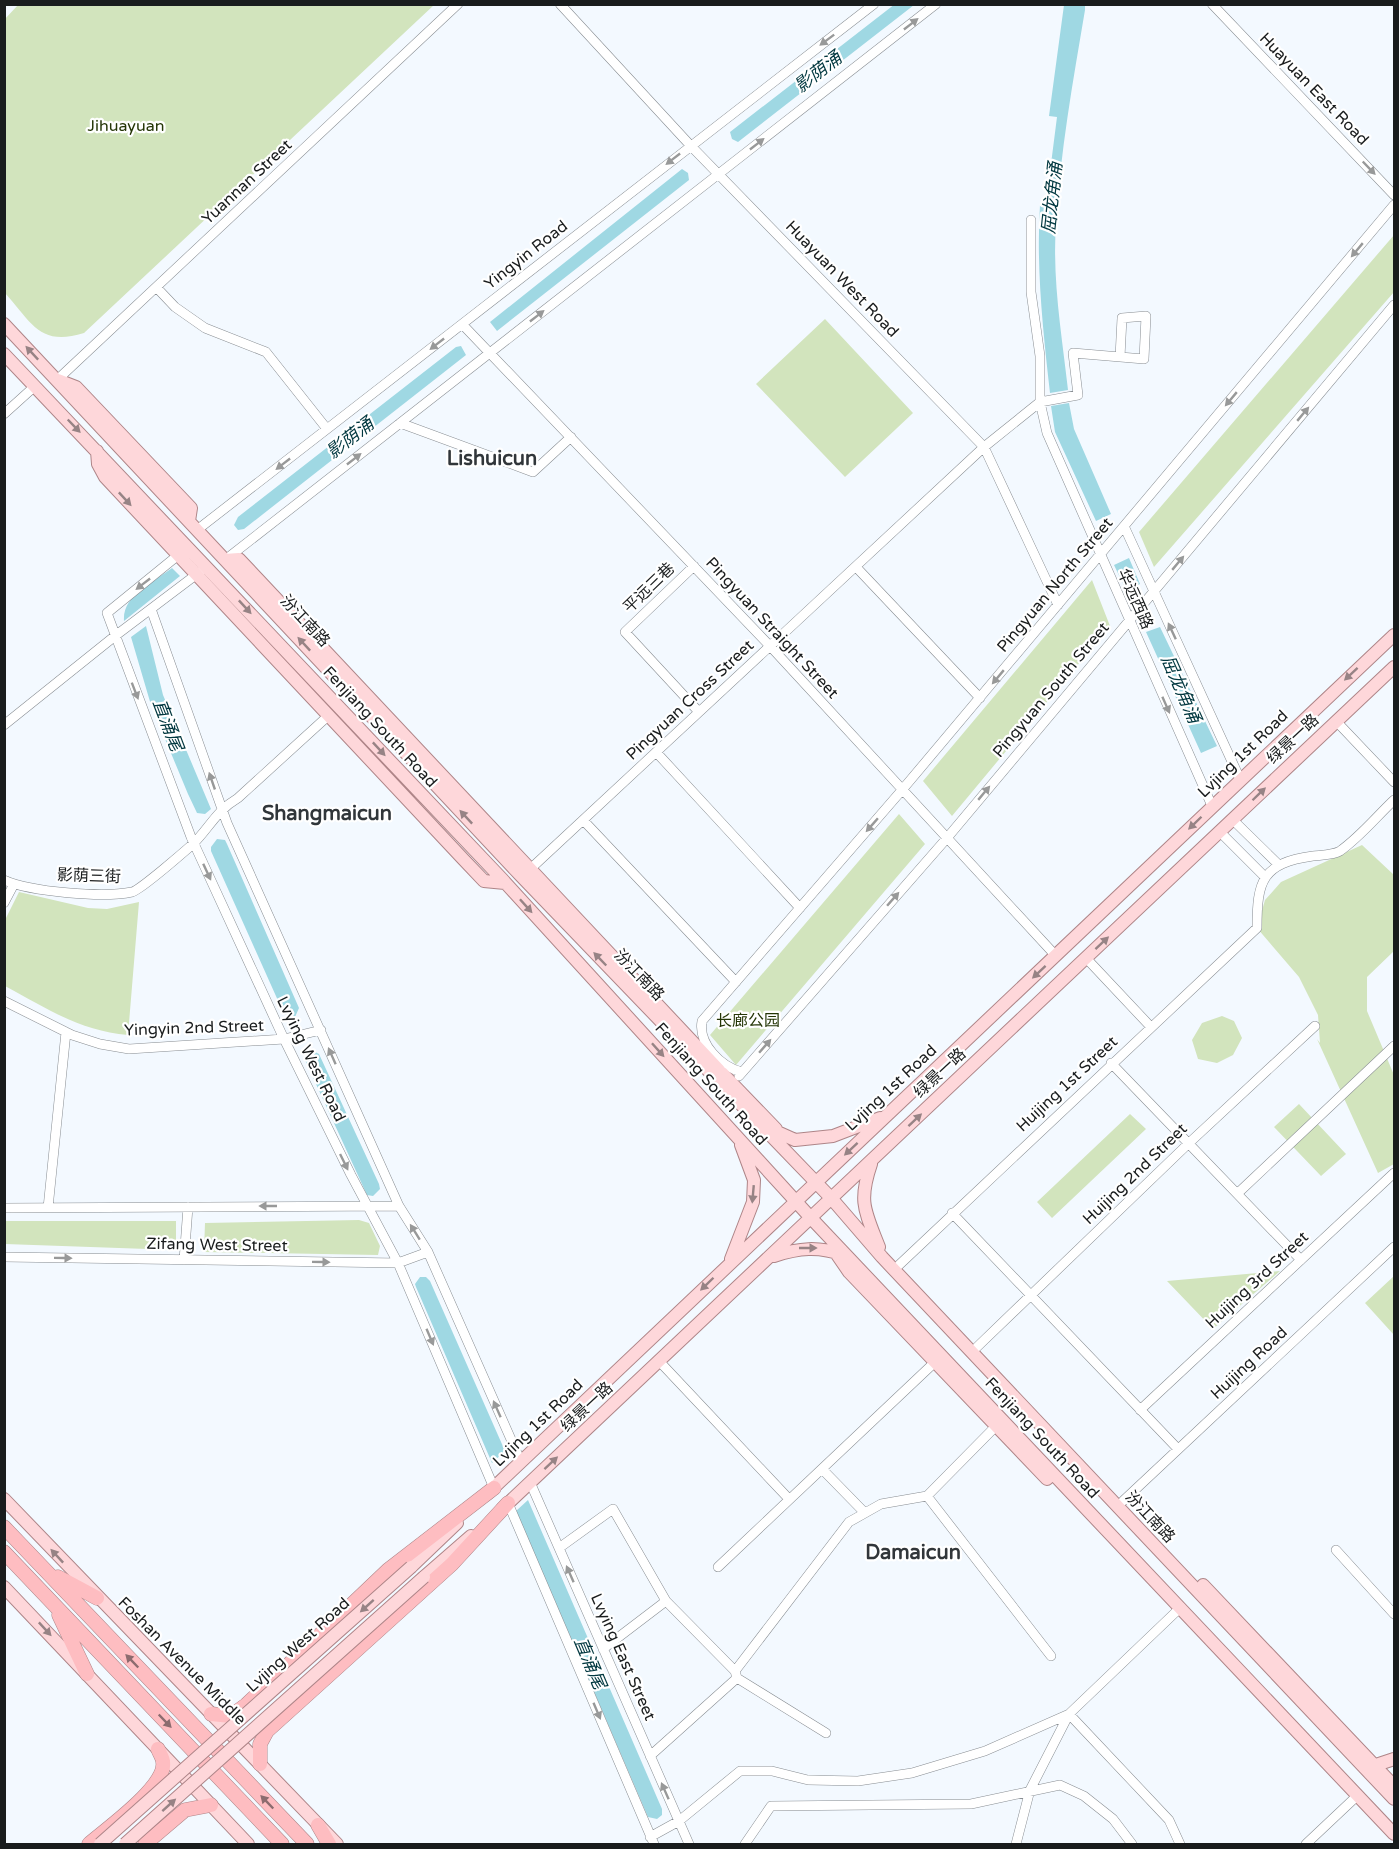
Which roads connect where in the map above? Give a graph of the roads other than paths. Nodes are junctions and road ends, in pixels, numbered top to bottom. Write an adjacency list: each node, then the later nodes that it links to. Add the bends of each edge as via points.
1 (458, 4): 11 (street, Yuannan Street)
2 (560, 4): 6 (street, Huayuan West Road)
3 (874, 4): 6 (street, Yingyin Road, one-way to 6)
4 (936, 4): 7 (street, one-way to 4)
5 (1212, 4): 8 (street, Huayuan East Road, one-way to 8)
6 (690, 145): 7 (street, Huayuan West Road); 14 (street, Yingyin Road, one-way to 14)
7 (719, 174): 15 (street, one-way to 7); 25 (street, Huayuan West Road)
8 (1395, 195)
9 (1395, 205): 27 (street, Pingyuan North Street, one-way to 27)
10 (1031, 220): 20 (street, 华远西路, via 1031,292 1040,356)
11 (157, 288): 18 (street, Yuannan Street); 23 (street, via 175,307 205,328 266,352)
12 (1395, 305): 37 (street, Pingyuan South Street, one-way to 12)
13 (4, 324): 18 (main road, 汾江南路, one-way to 13)
14 (465, 326): 15 (street, Pingyuan Straight Street); 23 (street, Yingyin Road, one-way to 23)
15 (488, 349): 22 (street); 24 (street, Pingyuan Straight Street)
16 (4, 354): 19 (main road, Fenjiang South Road)
17 (1120, 357): 17 (street, via 1122,318 1146,316 1144,359); 20 (street, via 1073,353 1078,395)
18 (57, 380): 28 (main road, 汾江南路)
19 (35, 386): 21 (street); 26 (main road, Fenjiang South Road, one-way to 26)
20 (1040, 402): 25 (street, Pingyuan Cross Street); 31 (street, 华远西路, via 1047,433)
21 (4, 414)
22 (400, 423): 24 (street, via 533,472); 32 (street, one-way to 22)
23 (327, 429): 28 (street, Yingyin Road, one-way to 28)
24 (572, 437): 34 (street, Pingyuan Straight Street)
25 (984, 447): 35 (street, Pingyuan Cross Street); 38 (street, Huayuan West Road)
26 (97, 450): 29 (main road, Fenjiang South Road); 30 (main road, one-way to 30, via 101,472)
27 (1125, 526): 31 (street, Pingyuan North Street); 37 (street, 华远西路)
28 (196, 528): 32 (main road, 汾江南路)
29 (190, 548): 30 (street); 33 (main road, Fenjiang South Road)
30 (178, 556): 36 (main road); 42 (street, one-way to 42, via 107,613)
31 (1099, 556): 38 (street, Pingyuan North Street); 40 (street, 华远西路)
32 (223, 557): 66 (main road, 汾江南路, one-way to 32)
33 (206, 566): 36 (street); 46 (main road, Fenjiang South Road, one-way to 46)
34 (694, 566): 43 (street, Pingyuan Straight Street); 47 (street, 平远三巷, via 625,632)
35 (856, 567): 43 (street, Pingyuan Cross Street); 45 (street)
36 (196, 575): 39 (street); 48 (main road)
37 (1154, 591): 40 (street, Pingyuan South Street); 52 (street, 华远西路, one-way to 37)
38 (1058, 605): 45 (street, Pingyuan North Street, one-way to 45)
39 (151, 609): 42 (street); 57 (street, Lvying West Road, one-way to 39)
40 (1129, 621): 56 (street, 华远西路, one-way to 56); 61 (street, Pingyuan South Street, one-way to 40)
41 (1395, 635): 52 (main road, Lvjing 1st Road, one-way to 52)
42 (115, 636): 50 (street); 62 (street, Lvying West Road, one-way to 62)
43 (770, 646): 47 (street, Pingyuan Cross Street); 54 (street, Pingyuan Straight Street)
44 (1395, 667): 49 (main road, 绿景一路)
45 (980, 698): 54 (street, Pingyuan North Street)
46 (339, 706): 48 (main road); 63 (main road, Fenjiang South Road, one-way to 63)
47 (699, 712): 51 (street, Pingyuan Cross Street)
48 (328, 716): 57 (street, 影荫三街, via 238,798); 64 (main road)
49 (1336, 721): 53 (street); 58 (main road, 绿景一路, one-way to 49)
50 (4, 725)
51 (656, 752): 59 (street, Pingyuan Cross Street); 72 (street)
52 (1240, 779): 56 (main road, Lvjing 1st Road)
53 (1395, 782)
54 (902, 790): 61 (street, Pingyuan Straight Street); 72 (street, Pingyuan North Street, one-way to 72)
55 (1395, 800): 65 (street, via 1338,852)
56 (1212, 806): 73 (main road, Lvjing 1st Road, one-way to 73)
57 (221, 808): 62 (street, 影荫三街); 80 (street, Lvying West Road)
58 (1233, 819): 60 (main road, 绿景一路); 65 (street)
59 (583, 820): 66 (street, Pingyuan Cross Street); 75 (street)
60 (1219, 831): 67 (street); 74 (main road, 绿景一路, one-way to 60)
61 (947, 837): 73 (street, Pingyuan Straight Street); 86 (street, Pingyuan South Street, one-way to 61)
62 (194, 843): 70 (street, 影荫三街, via 134,892 74,893); 83 (street, Lvying West Road, one-way to 83)
63 (474, 850): 64 (main road); 69 (main road, Fenjiang South Road)
64 (464, 860): 69 (main road, via 484,881)
65 (1279, 865): 67 (street)
66 (526, 873): 82 (main road); 87 (main road, 汾江南路, one-way to 66)
67 (1264, 876): 78 (street, Huijing 1st Street, via 1257,897 1257,928)
68 (4, 880): 70 (street, 影荫三街)
69 (505, 883): 91 (main road, Fenjiang South Road, one-way to 91)
70 (14, 884): 71 (street)
71 (4, 903)
72 (800, 908): 75 (street, Pingyuan North Street)
73 (1056, 956): 88 (main road, Lvjing 1st Road, one-way to 88)
74 (1086, 958): 78 (street); 93 (main road, 绿景一路, one-way to 74)
75 (735, 982): 77 (street, Pingyuan North Street)
76 (4, 1001): 81 (street, Yingyin 2nd Street)
77 (702, 1021): 82 (street, Pingyuan North Street); 86 (street, via 706,1046 724,1064)
78 (1150, 1026): 85 (street, Huijing 1st Street)
79 (1315, 1026): 92 (street, Huijing 2nd Street)
80 (321, 1030): 83 (street, Yingyin 2nd Street); 100 (street, Lvying West Road, one-way to 80)
81 (66, 1032): 83 (street, Yingyin 2nd Street, via 129,1049); 103 (street)
82 (688, 1037): 87 (main road, via 719,1070)
83 (284, 1040): 99 (street, Lvying West Road, one-way to 99)
84 (1395, 1046): 96 (street)
85 (1111, 1063): 92 (street); 104 (street, Huijing 1st Street)
86 (742, 1072): 87 (street, Pingyuan South Street)
87 (729, 1087): 89 (main road, 汾江南路); 90 (main road)
88 (887, 1115): 90 (main road, via 833,1136 795,1140); 95 (main road, Lvjing 1st Road, one-way to 95)
89 (757, 1123): 90 (main road); 95 (main road, 汾江南路)
90 (781, 1135)
91 (738, 1138): 98 (main road, Fenjiang South Road); 115 (main road, one-way to 115, via 754,1180 753,1202)
92 (1189, 1143): 96 (street); 118 (street, Huijing 2nd Street)
93 (872, 1161): 97 (main road, 绿景一路); 106 (main road, via 862,1189 864,1210)
94 (1395, 1173): 114 (street, Huijing 3rd Street)
95 (815, 1182): 97 (main road, 汾江南路); 98 (main road, Lvjing 1st Road)
96 (1238, 1193): 114 (street)
97 (832, 1199): 105 (main road, 绿景一路); 112 (main road, 汾江南路)
98 (795, 1200): 105 (main road, Fenjiang South Road); 115 (main road, Lvjing 1st Road)
99 (369, 1205): 100 (street); 101 (street, one-way to 101); 116 (street, Lvying West Road)
100 (399, 1206): 108 (street, Lvying West Road, one-way to 100)
101 (188, 1207): 103 (street); 113 (street)
102 (4, 1208): 103 (street)
103 (48, 1208)
104 (952, 1213): 117 (street, Huijing 1st Street); 118 (street)
105 (811, 1218): 109 (main road, Fenjiang South Road); 111 (main road, 绿景一路)
106 (876, 1240): 112 (main road); 117 (main road)
107 (1395, 1247): 125 (street, Huijing Road)
108 (428, 1252): 116 (street, Zifang West Street); 126 (street, Lvying West Road, one-way to 108)
109 (842, 1254): 111 (main road, one-way to 109, via 799,1248 823,1248); 121 (main road, via 849,1272); 124 (main road, Fenjiang South Road)
110 (4, 1257): 113 (street, Zifang West Street, one-way to 113)
111 (770, 1257): 120 (main road, 绿景一路)
112 (882, 1257): 122 (main road, 汾江南路)
113 (184, 1260): 116 (street, Zifang West Street, one-way to 116)
114 (1301, 1260): 123 (street, Huijing 3rd Street)
115 (730, 1262): 126 (main road, Lvjing 1st Road, one-way to 126)
116 (398, 1263): 129 (street, Lvying West Road, one-way to 129)
117 (899, 1265): 119 (main road)
118 (1031, 1295): 119 (street, Huijing 2nd Street); 123 (street)
119 (977, 1347): 122 (main road)
120 (659, 1361): 128 (main road, 绿景一路, one-way to 120); 132 (street)
121 (935, 1362): 124 (main road); 127 (street)
122 (1014, 1391): 133 (main road); 160 (main road, 汾江南路)
123 (1140, 1410): 125 (street)
124 (999, 1422): 130 (street); 147 (main road, Fenjiang South Road)
125 (1178, 1449): 133 (street, Huijing Road)
126 (521, 1462): 129 (main road, Lvjing 1st Road)
127 (822, 1469): 132 (street); 135 (street)
128 (530, 1482): 134 (main road, 绿景一路); 137 (street, Lvying East Street)
129 (494, 1488): 140 (main road, Lvjing 1st Road); 153 (highway, via 388,1570 246,1705 231,1716)
130 (927, 1496): 135 (street, via 881,1504); 150 (street)
131 (4, 1499): 144 (main road, Foshan Avenue Middle, one-way to 131)
132 (789, 1500): 141 (street)
133 (1123, 1501): 160 (main road)
134 (508, 1503): 159 (highway, via 452,1564 267,1731 260,1744); 169 (street, one-way to 169); 172 (main road, Lvjing West Road, one-way to 134, bridge)
135 (864, 1512): 152 (street, via 838,1535)
136 (4, 1527): 142 (highway, Foshan Avenue Middle)
137 (559, 1548): 145 (street, via 613,1509); 149 (street, Lvying East Street, one-way to 137)
138 (1336, 1550): 148 (street)
139 (4, 1552): 146 (highway)
140 (411, 1567): 171 (main road, Lvjing West Road, one-way to 171, bridge)
141 (718, 1567)
142 (46, 1571): 144 (highway); 176 (highway, Foshan Avenue Middle, one-way to 142)
143 (4, 1587): 151 (main road, one-way to 151)
144 (97, 1598): 153 (main road, Foshan Avenue Middle)
145 (666, 1601): 149 (street); 152 (street)
146 (52, 1603): 151 (highway); 175 (highway, one-way to 175)
147 (1178, 1610): 154 (street); 163 (main road, Fenjiang South Road)
148 (1395, 1614)
149 (603, 1649): 157 (street, Lvying East Street)
150 (1051, 1656)
151 (87, 1674): 156 (main road)
152 (736, 1675): 155 (street); 157 (street)
153 (211, 1714): 159 (main road, Foshan Avenue Middle)
154 (1069, 1714): 162 (street); 166 (street, via 985,1751 912,1773 858,1781 808,1780 772,1771 740,1771); 183 (street, via 1169,1820)
155 (826, 1733)
156 (158, 1749): 165 (main road); 170 (highway, via 164,1762 152,1789)
157 (650, 1756): 166 (street, Lvying East Street, one-way to 157)
158 (1395, 1759): 160 (main road)
159 (260, 1764): 167 (main road, Foshan Avenue Middle)
160 (1370, 1767): 161 (main road); 164 (main road, 汾江南路)
161 (1395, 1786)
162 (1030, 1790): 180 (street, via 971,1804 771,1806); 181 (street); 182 (street, via 1060,1785 1084,1796 1113,1819)
163 (1358, 1795): 168 (main road, Fenjiang South Road); 184 (street)
164 (1395, 1799)
165 (211, 1805): 173 (highway, via 185,1810); 174 (main road)
166 (679, 1821): 169 (street); 179 (street, Lvying East Street)
167 (318, 1825): 177 (highway); 178 (main road, Foshan Avenue Middle)
168 (1395, 1834)
169 (652, 1840)
170 (89, 1845)
171 (100, 1845)
172 (125, 1845)
173 (145, 1845)
174 (248, 1845)
175 (282, 1845)
176 (307, 1845)
177 (330, 1845)
178 (337, 1845)
179 (689, 1845)
180 (745, 1845)
181 (1016, 1845)
182 (1132, 1845)
183 (1180, 1845)
184 (1306, 1845)

